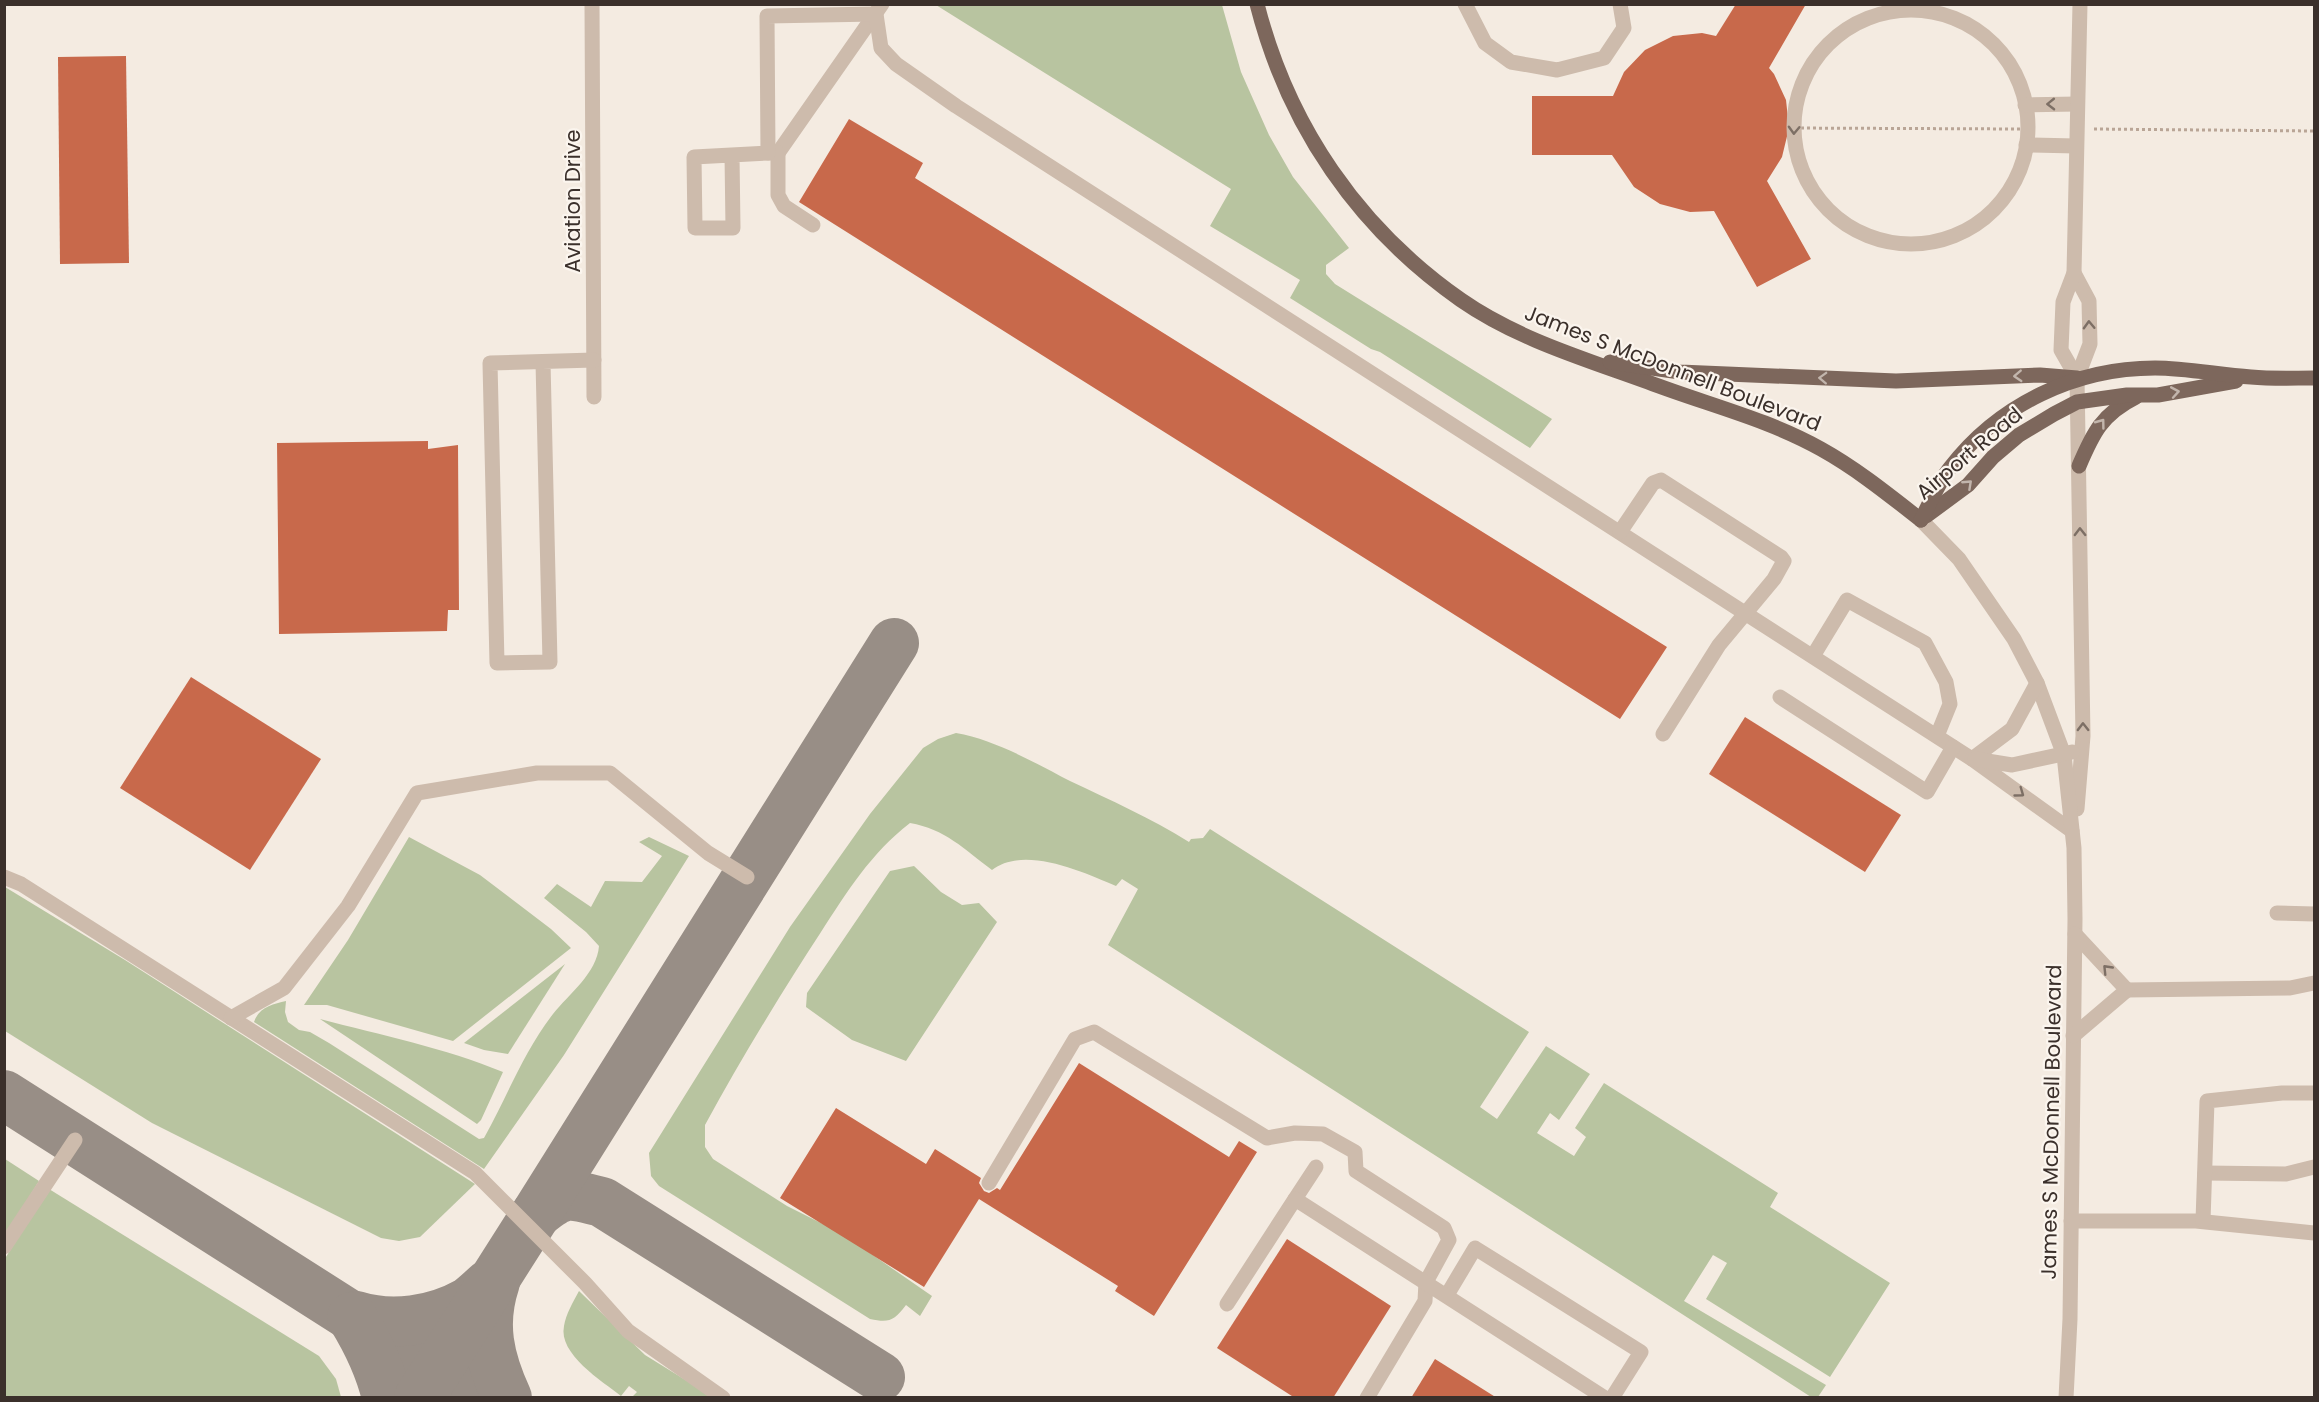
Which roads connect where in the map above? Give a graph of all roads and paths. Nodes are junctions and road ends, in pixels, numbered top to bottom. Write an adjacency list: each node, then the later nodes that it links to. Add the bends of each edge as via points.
1 (592, 4): 16 (street, Aviation Drive)
2 (1257, 4): 15 (main road, James S McDonnell Boulevard, via 1267,45 1306,130 1329,169 1371,222 1462,301)
3 (1465, 4): 4 (street, via 1485,43 1511,62 1557,70 1604,58 1624,28)
4 (1620, 4)
5 (2080, 4): 7 (street)
6 (876, 8): 11 (street); 11 (street, via 767,16); 26 (street, via 881,48 905,70)
7 (2077, 104): 8 (street, one-way to 8); 10 (street)
8 (2025, 105): 9 (street, via 2029,130); 9 (street, one-way to 9, via 2024,93 2008,60 1982,33 1949,16 1912,10 1872,16 1837,35 1811,64 1795,101 1793,141 1805,179 1828,212 1861,234 1900,244 1940,241 1976,225 2004,200 2022,167)
9 (2026, 145): 10 (street)
10 (2076, 146): 14 (street)
11 (773, 153): 12 (street); 13 (street, via 778,195 784,206)
12 (732, 155): 12 (street, via 733,228 695,228 694,157)
13 (813, 225)
14 (2074, 273): 18 (street, via 2063,302 2061,350); 18 (street, one-way to 14, via 2090,344 2089,301)
15 (1577, 356): 18 (main road, Airport Road, one-way to 15, via 2040,375 1896,381 1680,372); 25 (main road, James S McDonnell Boulevard, via 1792,435 1860,473)
16 (594, 360): 17 (street); 22 (street, Aviation Drive)
17 (543, 362): 17 (street, via 490,363 497,663 550,662)
18 (2076, 378): 19 (main road, Airport Road, via 2156,368); 23 (street, James S McDonnell Boulevard); 25 (main road, Airport Road, via 2009,412 1977,438 1949,469)
19 (2253, 378): 20 (main road, Airport Road); 21 (main road, Airport Road, one-way to 19)
20 (2314, 378)
21 (2140, 395): 23 (main road, Airport Road); 24 (main road, one-way to 21, via 2105,417)
22 (594, 397)
23 (2077, 402): 24 (street, James S McDonnell Boulevard); 25 (main road, Airport Road, one-way to 23, via 1968,485 2019,435)
24 (2079, 466): 34 (street, James S McDonnell Boulevard, one-way to 24)
25 (1922, 520): 29 (street, James S McDonnell Boulevard, via 1979,585)
26 (1620, 532): 27 (street); 27 (street, via 1653,483 1661,480 1781,557 1783,566)
27 (1746, 614): 28 (street); 31 (street, via 1719,645)
28 (1813, 656): 32 (street); 32 (street, via 1847,600 1925,643 1946,681 1950,704)
29 (2037, 683): 35 (street, James S McDonnell Boulevard); 36 (street, via 2012,729)
30 (1780, 697): 33 (street, via 1927,792)
31 (1663, 734)
32 (1937, 736): 33 (street)
33 (1953, 747): 36 (street)
34 (2082, 749): 35 (street); 38 (street, James S McDonnell Boulevard)
35 (2064, 755): 36 (street, via 2012,765); 37 (street, James S McDonnell Boulevard)
36 (1972, 759): 37 (street, one-way to 37)
37 (2072, 831): 38 (street, James S McDonnell Boulevard)
38 (2074, 848): 43 (street, James S McDonnell Boulevard)
39 (4, 877): 46 (street, via 21,884)
40 (747, 877): 46 (street, via 708,853 610,773 537,773 417,793 348,906 284,988)
41 (2277, 913): 42 (street)
42 (2314, 914)
43 (2075, 934): 45 (street, one-way to 43); 47 (street, James S McDonnell Boulevard)
44 (2314, 983): 45 (street, via 2290,988)
45 (2127, 990): 47 (street)
46 (231, 1018): 62 (street, via 475,1173 628,1331)
47 (2073, 1036): 55 (street, James S McDonnell Boulevard)
48 (2314, 1093): 52 (street, via 2207,1101)
49 (75, 1140): 58 (street)
50 (1316, 1167): 54 (street)
51 (2314, 1167): 52 (street, via 2286,1174)
52 (2205, 1173): 56 (street)
53 (989, 1183): 59 (street, via 1075,1039 1094,1032 1267,1138 1323,1134 1355,1152 1356,1172 1444,1228 1449,1240)
54 (1294, 1199): 59 (street); 61 (street)
55 (2071, 1221): 56 (street); 66 (street, James S McDonnell Boulevard)
56 (2204, 1221): 57 (street)
57 (2314, 1233)
58 (4, 1247)
59 (1426, 1282): 60 (street); 63 (street, via 1425,1301)
60 (1447, 1295): 64 (street); 65 (street, via 1475,1248 1641,1352)
61 (1227, 1304)
62 (723, 1398)
63 (1367, 1398)
64 (1605, 1398)
65 (1612, 1398)
66 (2066, 1398)

